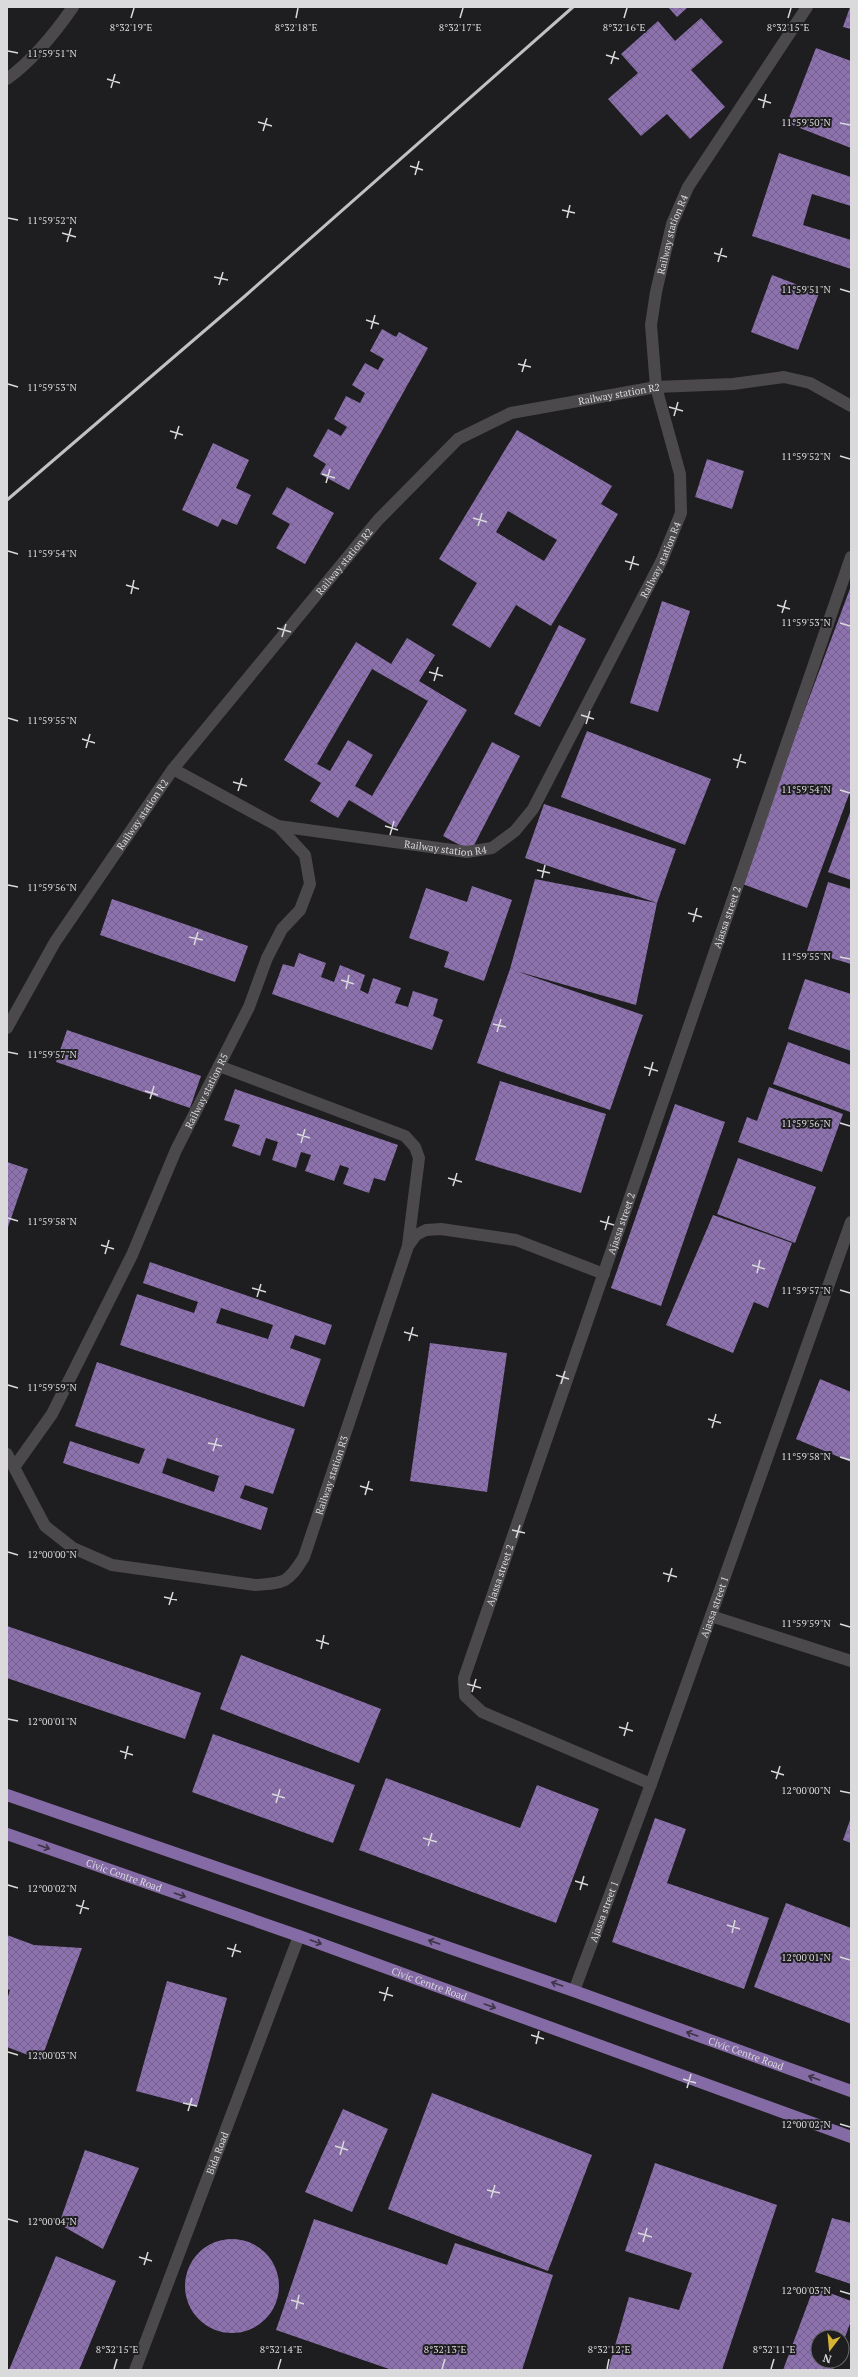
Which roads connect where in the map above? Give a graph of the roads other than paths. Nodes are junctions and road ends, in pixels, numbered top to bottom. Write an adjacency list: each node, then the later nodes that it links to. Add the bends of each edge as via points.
1 (73, 7): 3 (street, via 57,29)
2 (806, 7): 4 (street, Railway station R4, via 688,187 672,224 651,325)
3 (7, 79)
4 (656, 387): 5 (street, Railway station R2, via 733,384 784,376 810,383); 7 (street, Railway station R2, via 511,413 458,439 378,520); 8 (street, Railway station R4, via 680,474 681,513 662,560 533,809 515,832 492,848 468,852)
5 (851, 406)
6 (851, 557): 13 (street, Ajassa street 2)
7 (173, 769): 8 (street, Railway station R5); 9 (street, Railway station R2, via 55,942)
8 (278, 826): 10 (street, Railway station R5, via 305,855 310,884 300,910 282,929 267,958 249,1007)
9 (7, 1028)
10 (219, 1066): 12 (street, via 406,1136 415,1147 419,1158); 15 (street, Railway station R5, via 176,1150 132,1255 52,1414)
11 (851, 1222): 16 (street, Ajassa street 1)
12 (408, 1246): 13 (street, Railway station R3, via 416,1235 426,1230 441,1229 516,1240); 15 (street, Railway station R3, via 304,1557 292,1577 278,1584 255,1585 112,1565 73,1548 45,1526)
13 (604, 1274): 18 (street, Ajassa street 2, via 464,1678 465,1696 482,1712)
14 (7, 1454): 15 (street, Railway station R3)
15 (15, 1466)
16 (710, 1616): 17 (street); 18 (street, Ajassa street 1)
17 (851, 1661)
18 (651, 1784): 22 (street, Ajassa street 1)
19 (7, 1794): 22 (main road, Civic Centre Road, one-way to 19)
20 (7, 1834): 21 (main road, Civic Centre Road, one-way to 21)
21 (299, 1936): 24 (main road, Civic Centre Road, one-way to 24); 25 (street, Bida Road)
22 (574, 1990): 23 (main road, Civic Centre Road, one-way to 22)
23 (851, 2092)
24 (851, 2137)
25 (135, 2370)

